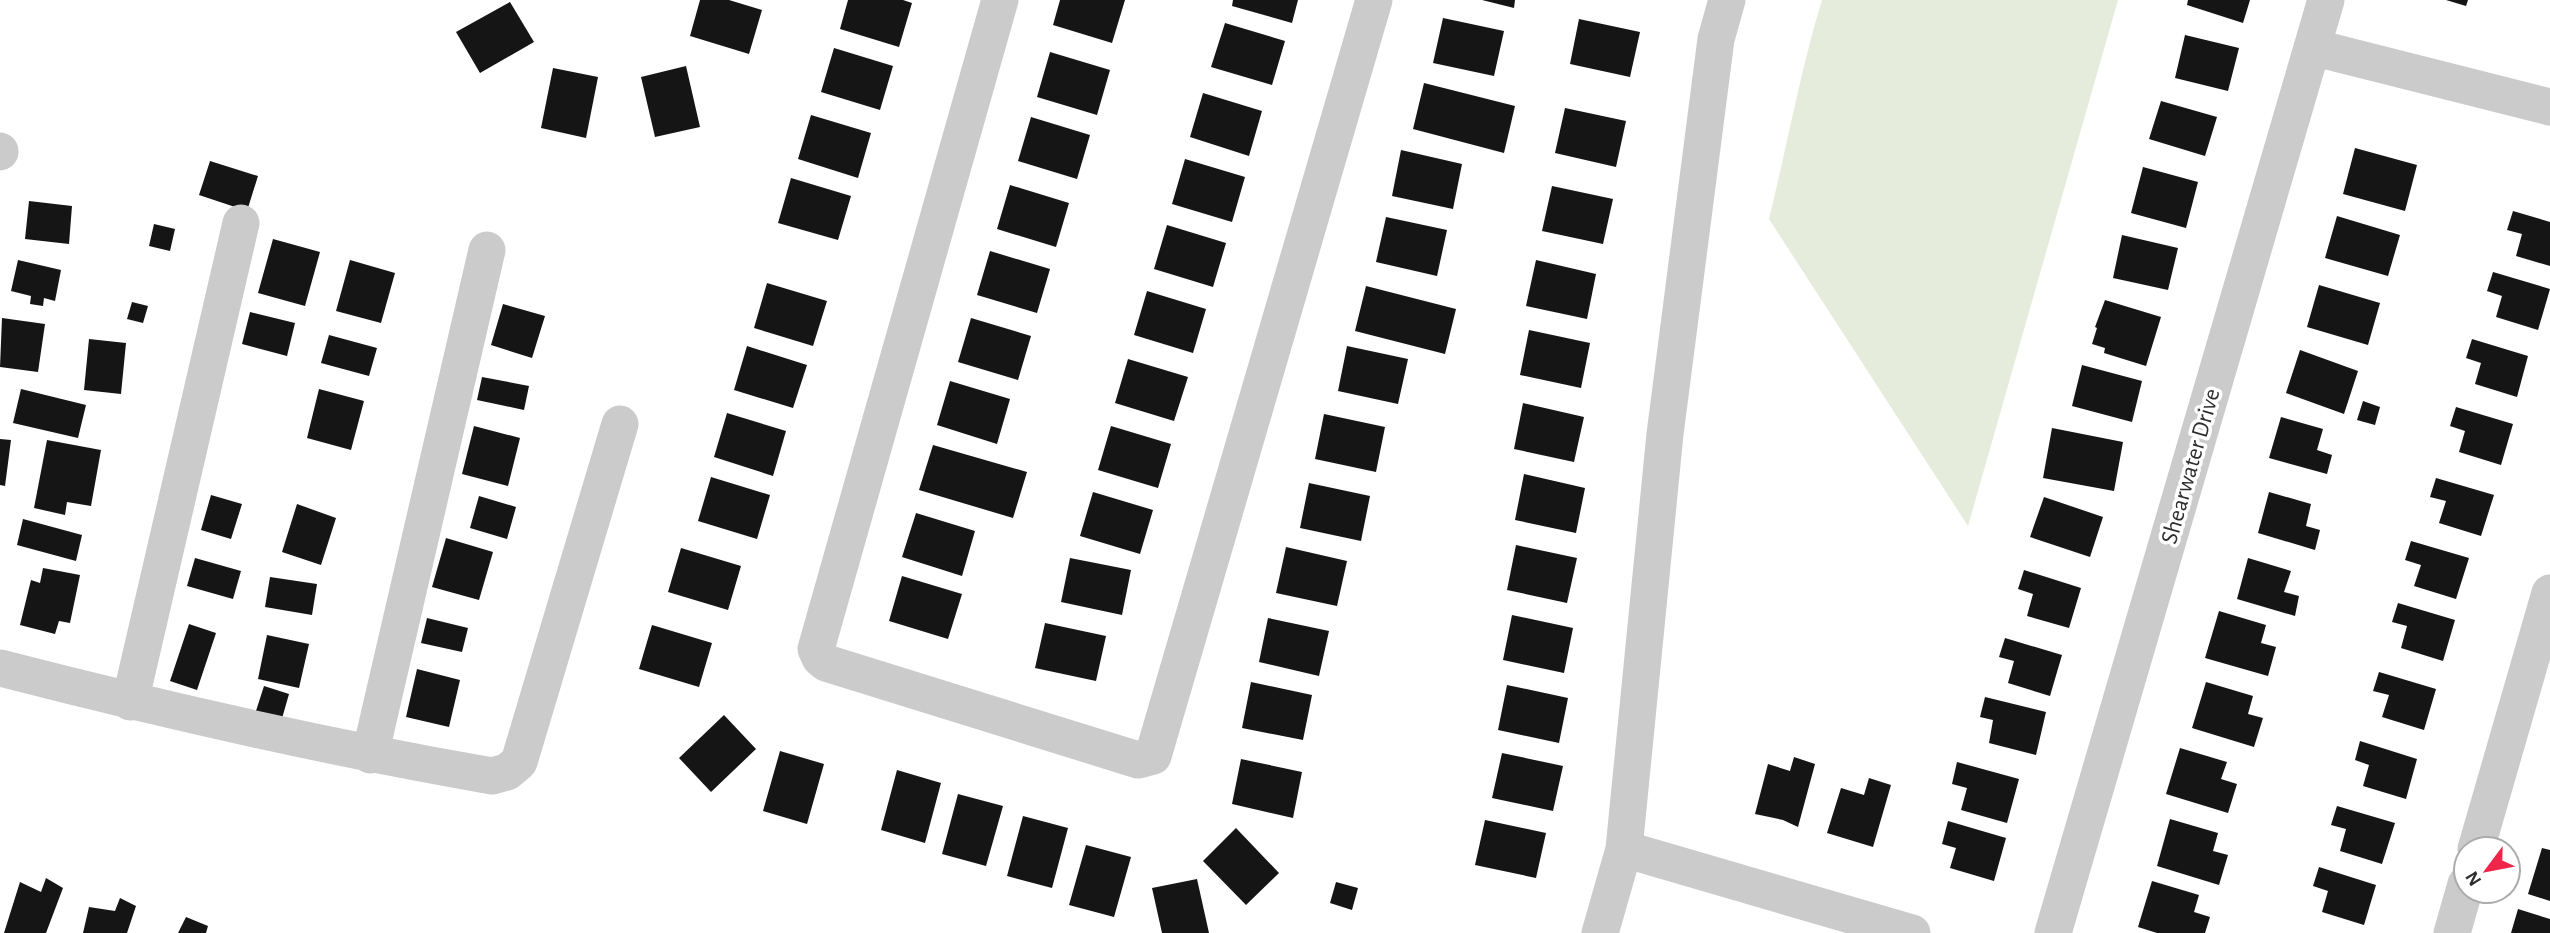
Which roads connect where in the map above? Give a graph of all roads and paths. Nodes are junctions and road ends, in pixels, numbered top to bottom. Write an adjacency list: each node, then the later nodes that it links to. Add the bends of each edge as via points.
1 (1000, 0): 2 (street, via 816,649 826,663 1138,760 1153,756)
2 (1374, 0)
3 (1727, 0): 15 (street, via 1716,39 1665,433)
4 (2326, 0): 5 (street, Shearwater Drive)
5 (2312, 47): 6 (street); 19 (street, Shearwater Drive)
6 (2550, 107)
7 (241, 223): 12 (street)
8 (487, 250): 13 (street)
9 (620, 424): 13 (street, via 519,762 492,776)
10 (2550, 593): 14 (street)
11 (0, 668): 12 (street)
12 (130, 702): 13 (street)
13 (370, 755)
14 (2480, 835)
15 (1624, 849): 17 (street); 18 (street)
16 (2460, 905): 20 (street)
17 (1600, 933)
18 (1912, 933)
19 (2053, 933)
20 (2452, 933)

